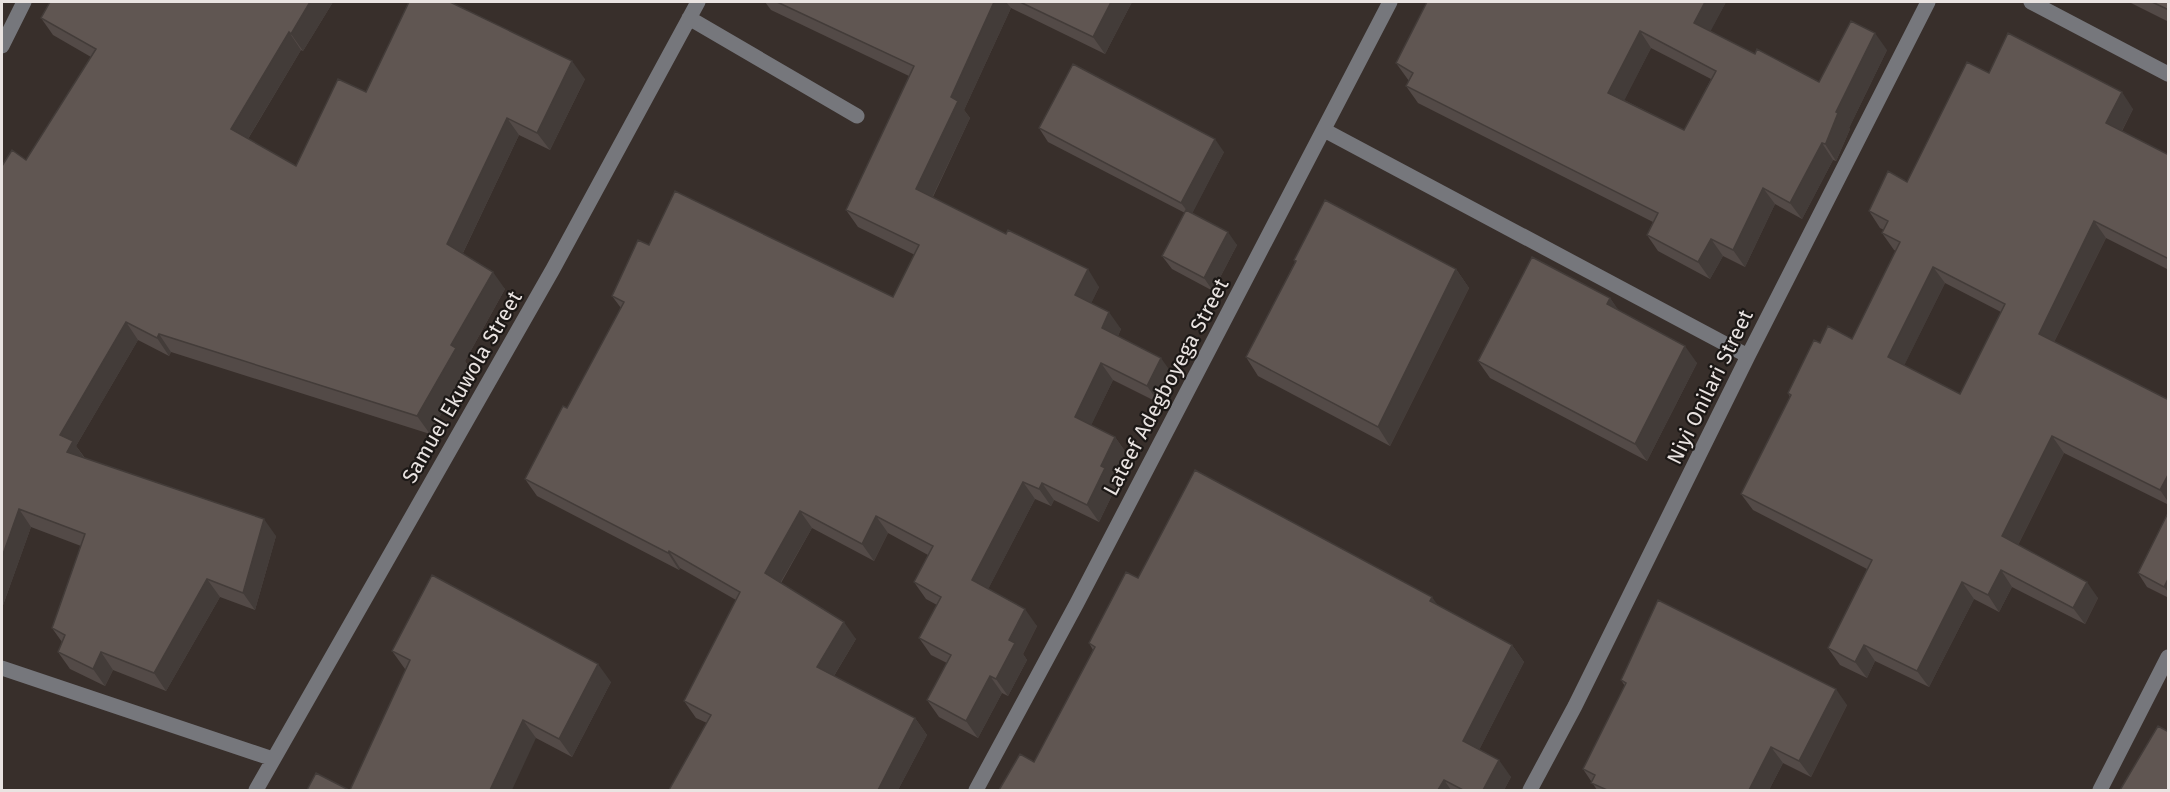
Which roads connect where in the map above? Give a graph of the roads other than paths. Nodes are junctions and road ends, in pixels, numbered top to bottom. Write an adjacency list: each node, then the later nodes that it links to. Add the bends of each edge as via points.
1 (24, 2): 7 (street)
2 (698, 2): 6 (street, Samuel Ekuwola Street)
3 (1390, 2): 10 (street, Lateef Adegboyega Street)
4 (1928, 2): 11 (street, Niyi Onilari Street)
5 (2031, 2): 8 (street)
6 (689, 18): 9 (street); 14 (street, Samuel Ekuwola Street, via 553,269)
7 (2, 46)
8 (2169, 74)
9 (857, 116)
10 (1324, 129): 11 (street); 16 (street, Lateef Adegboyega Street)
11 (1748, 356): 17 (street, Niyi Onilari Street)
12 (2169, 657): 18 (street)
13 (2, 668): 14 (street)
14 (273, 759): 15 (street, Samuel Ekuwola Street)
15 (256, 790)
16 (976, 790)
17 (1530, 790)
18 (2100, 790)

